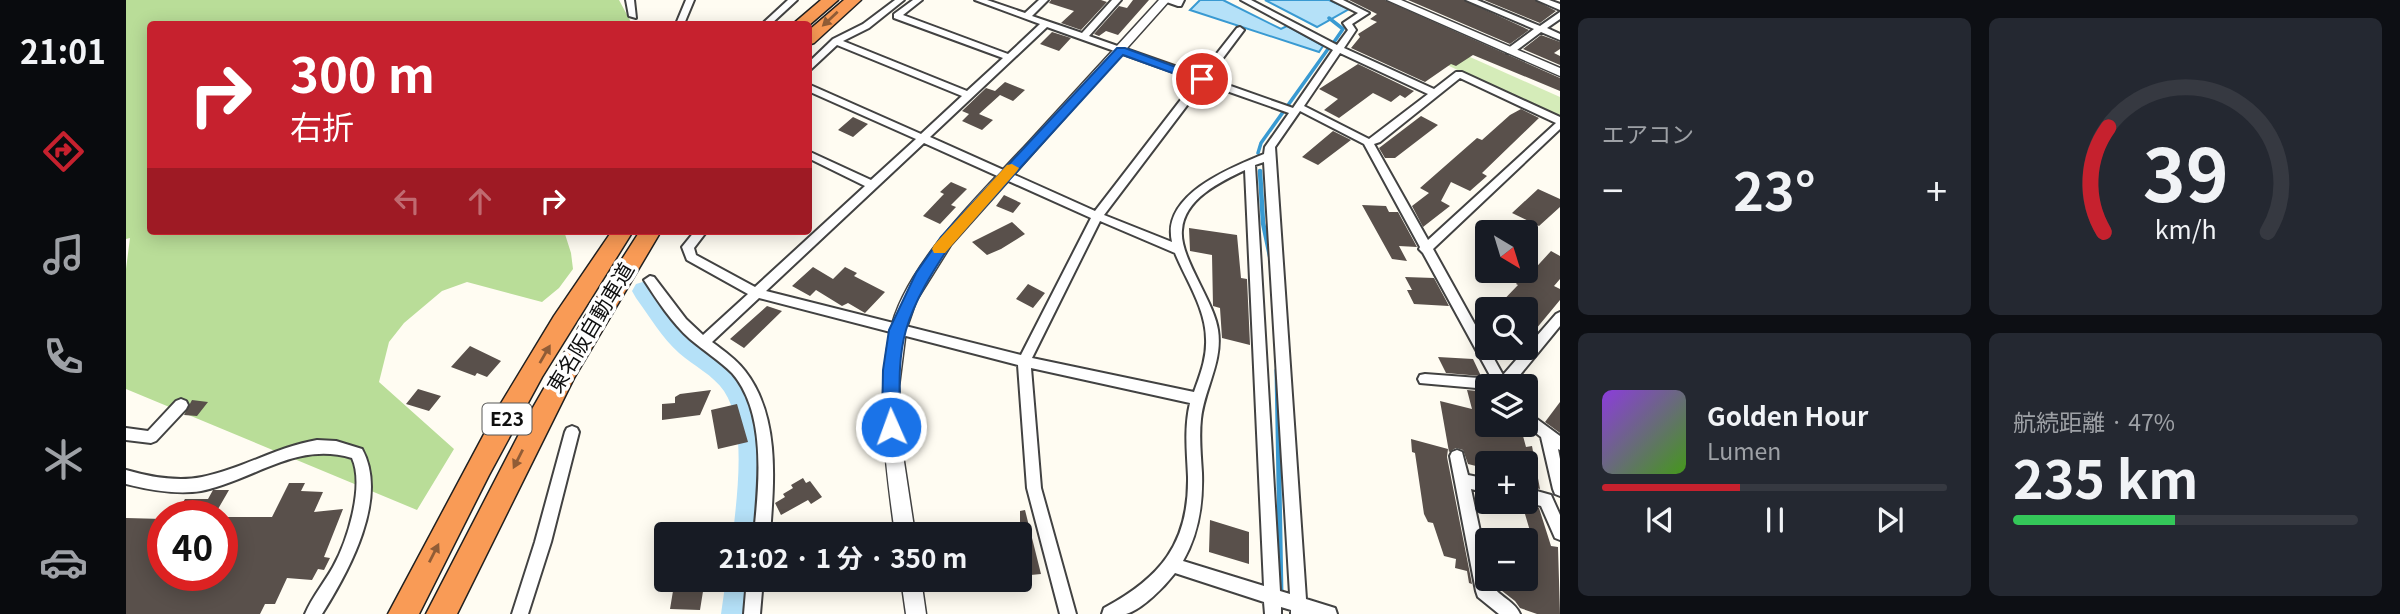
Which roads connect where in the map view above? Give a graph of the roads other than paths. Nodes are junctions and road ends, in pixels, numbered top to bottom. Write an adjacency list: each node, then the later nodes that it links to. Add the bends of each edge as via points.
1 (630, 0): 20 (street)
2 (690, 0): 22 (street)
3 (793, 0): 23 (street)
4 (830, 0): 24 (highway)
5 (853, 0): 28 (highway, one-way to 28)
6 (900, 0): 31 (street, via 866,26)
7 (918, 0): 35 (street, via 897,16)
8 (979, 0): 21 (street)
9 (1117, 0): 29 (street)
10 (1165, 0): 11 (street, via 1178,4); 33 (street)
11 (1180, 0)
12 (1245, 0): 32 (street)
13 (1336, 0): 32 (street, via 1365,13 1346,23 1352,30)
14 (1392, 0): 34 (street)
15 (1470, 0): 26 (street)
16 (1541, 0): 18 (street)
17 (1039, 1): 21 (street)
18 (1560, 7)
19 (1560, 15): 26 (street)
20 (633, 16)
21 (1026, 17): 25 (street)
22 (681, 21)
23 (769, 21)
24 (805, 21)
25 (1045, 24): 29 (street); 35 (street)
26 (1541, 29): 30 (street); 34 (street)
27 (1240, 30): 38 (street)
28 (812, 36)
29 (1083, 37): 33 (street)
30 (1560, 37)
31 (836, 41): 36 (street); 41 (street)
32 (1338, 49): 40 (street); 42 (street)
33 (1121, 51): 38 (street); 49 (street)
34 (1510, 51): 37 (street)
35 (1009, 57): 41 (street)
36 (812, 65)
37 (1560, 72)
38 (1202, 79): 42 (street); 51 (street)
39 (812, 89): 44 (street)
40 (1435, 93): 43 (street, via 1459,74); 45 (street)
41 (968, 95): 44 (street)
42 (1295, 110): 45 (street); 47 (street, via 1269,147)
43 (1560, 122): 55 (street)
44 (923, 137): 49 (street); 50 (street)
45 (1368, 142): 55 (street)
46 (812, 156): 50 (street)
47 (1269, 156): 48 (street); 86 (street)
48 (1250, 164): 56 (street, via 1202,191 1186,208 1176,229); 86 (street)
49 (1006, 174): 51 (street); 60 (street, via 935,255)
50 (873, 185): 58 (street)
51 (1097, 216): 56 (street); 62 (street)
52 (620, 235): 88 (highway, 東名阪自動車道 / E23, one-way to 52, via 529,381)
53 (648, 235): 89 (highway, 東名阪自動車道 / E23, one-way to 89, via 594,317 551,395)
54 (698, 235): 58 (street, via 688,247 691,257)
55 (1425, 249): 63 (street)
56 (1180, 250): 67 (street, via 1203,297 1212,331 1212,360)
57 (650, 280): 61 (street)
58 (756, 293): 60 (street); 61 (street)
59 (1560, 317): 64 (street)
60 (898, 330): 62 (street); 81 (street, via 891,370 891,415)
61 (704, 342): 80 (street, via 745,381 759,414 766,462)
62 (1024, 360): 67 (street); 93 (street, via 1034,488)
63 (1495, 374)
64 (1512, 374)
65 (1425, 379): 66 (street)
66 (1475, 384)
67 (1199, 399): 83 (street, via 1193,433 1193,512 1186,541)
68 (181, 405): 71 (street, via 151,437)
69 (1538, 427): 72 (street)
70 (572, 432): 90 (street)
71 (126, 434)
72 (1547, 434): 73 (street); 78 (street)
73 (1560, 444)
74 (1457, 456): 76 (street)
75 (126, 477): 87 (street, via 202,484 298,448 342,447 357,453 364,475 350,547)
76 (1461, 480): 77 (street); 96 (street, via 1484,591)
77 (1475, 483)
78 (1560, 489)
79 (1538, 498): 82 (street, via 1546,500)
80 (763, 522)
81 (904, 522)
82 (1560, 533)
83 (1173, 565): 86 (street); 94 (street, via 1143,595)
84 (754, 592): 91 (street)
85 (913, 592): 92 (street)
86 (1285, 605): 95 (street)
87 (313, 614)
88 (403, 614)
89 (441, 614)
90 (520, 614)
91 (752, 614)
92 (916, 614)
93 (1068, 614)
94 (1110, 614)
95 (1329, 614)
96 (1512, 614)

